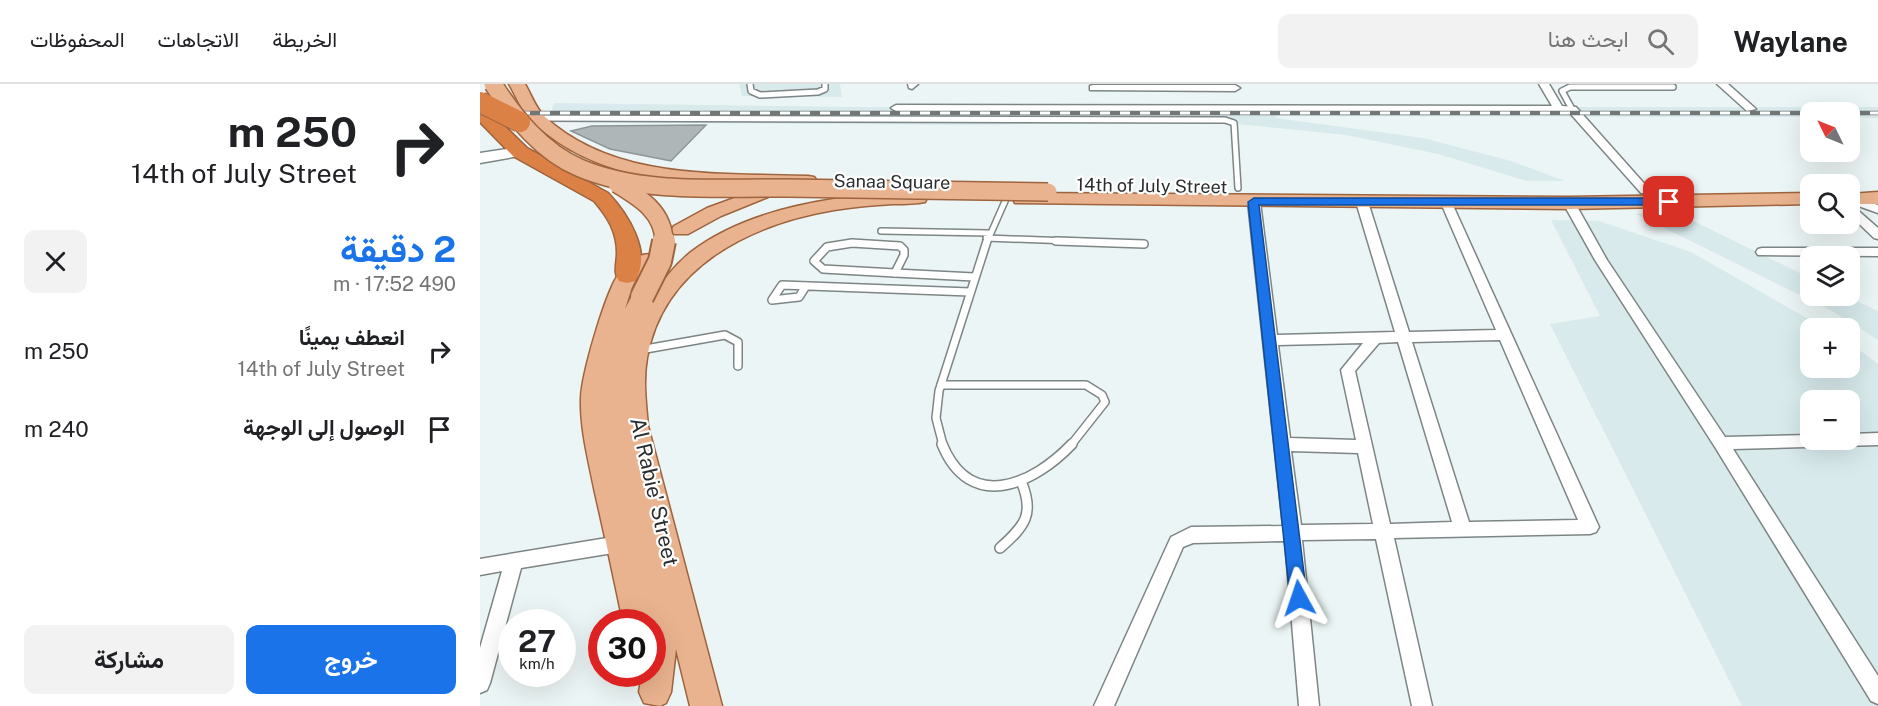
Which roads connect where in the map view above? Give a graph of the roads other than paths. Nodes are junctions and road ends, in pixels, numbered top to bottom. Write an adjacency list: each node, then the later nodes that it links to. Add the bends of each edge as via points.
1 (493, 84): 17 (main road, bridge)
2 (750, 84): 3 (lane, via 751,91 760,95 818,92 825,89)
3 (825, 84)
4 (1544, 84): 13 (street)
5 (1722, 84): 15 (street)
6 (1235, 86): 9 (street); 12 (street)
7 (521, 87): 17 (main road)
8 (1673, 87): 14 (lane, via 1570,87 1562,91)
9 (1093, 88)
10 (480, 102): 17 (highway, bridge)
11 (896, 108): 12 (street)
12 (1238, 109): 13 (street)
13 (1559, 109): 14 (street)
14 (1572, 109): 28 (street)
15 (1751, 109)
16 (480, 112): 18 (highway)
17 (528, 120): 20 (main road, bridge, via 557,156); 21 (main road, Sanaa Square, via 608,162 659,173); 26 (lane, via 1225,120 1234,123)
18 (520, 152): 19 (street); 49 (highway, via 601,197 620,220 630,249)
19 (480, 158)
20 (605, 177): 35 (main road, bridge, via 731,187 1278,194); 75 (main road, bridge, via 644,200 659,216 665,236 660,262 623,341 613,388 622,460 659,611 660,662)
21 (824, 181): 22 (main road, Sanaa Square); 27 (main road, Sanaa Square)
22 (797, 184)
23 (1878, 184): 24 (main road)
24 (1860, 185)
25 (1800, 186): 28 (main road, 14th of July Street)
26 (1238, 188): 27 (main road, 14th of July Street); 28 (main road, 14th of July Street)
27 (958, 191): 31 (main road, 14th of July Street); 49 (main road, Sanaa Square, via 814,209 739,233 699,256)
28 (1645, 191)
29 (762, 193): 42 (main road)
30 (1878, 198): 33 (main road)
31 (1005, 199): 34 (main road, 14th of July Street); 45 (lane)
32 (1800, 199): 38 (main road, 14th of July Street)
33 (1860, 199)
34 (1254, 202): 35 (main road, 14th of July Street); 57 (street)
35 (1337, 202): 36 (main road, 14th of July Street)
36 (1362, 202): 37 (main road, 14th of July Street); 55 (street)
37 (1447, 203): 38 (main road, 14th of July Street); 54 (street)
38 (1569, 203): 62 (street)
39 (1860, 203): 40 (street)
40 (1878, 209)
41 (1860, 218): 44 (street)
42 (681, 230)
43 (881, 231): 45 (lane)
44 (1878, 234)
45 (987, 236): 46 (lane); 51 (lane)
46 (1143, 243)
47 (1762, 252): 48 (street)
48 (1878, 252)
49 (652, 265): 58 (main road, Al Rabie' Street, via 649,321); 69 (main road, Al Rabie' Street, via 620,291 593,397 596,436)
50 (895, 273): 50 (lane, via 823,269 814,261 828,246 900,246 904,255); 51 (lane)
51 (974, 277): 53 (lane)
52 (806, 286): 53 (lane)
53 (970, 292): 60 (lane)
54 (1506, 335): 55 (street); 66 (street, via 1590,526)
55 (1404, 337): 56 (street); 66 (street)
56 (1375, 338): 57 (street); 64 (street, via 1348,370)
57 (1269, 340): 63 (street)
58 (638, 350): 59 (lane, via 724,334 738,342); 77 (main road, Al Rabie' Street, via 634,374 636,426)
59 (738, 366)
60 (940, 385): 65 (lane, via 936,413 951,463 979,486); 65 (lane, via 1086,385 1102,395 1105,402 1055,461)
61 (1878, 439): 62 (street)
62 (1721, 443): 76 (street)
63 (1282, 444): 64 (street); 68 (street)
64 (1364, 447): 67 (street)
65 (1021, 481): 70 (lane, via 1029,498 1028,514 1019,531)
66 (1462, 529): 67 (street)
67 (1384, 531): 68 (street); 80 (street)
68 (1293, 534): 78 (street, via 1191,535 1177,542); 79 (street)
69 (619, 544): 71 (street); 73 (main road, Al Rabie' Street)
70 (1000, 548)
71 (514, 561): 72 (street); 74 (street)
72 (480, 567)
73 (635, 609)
74 (480, 683)
75 (655, 690)
76 (1878, 694)
77 (706, 706)
78 (1104, 706)
79 (1309, 706)
80 (1422, 706)

